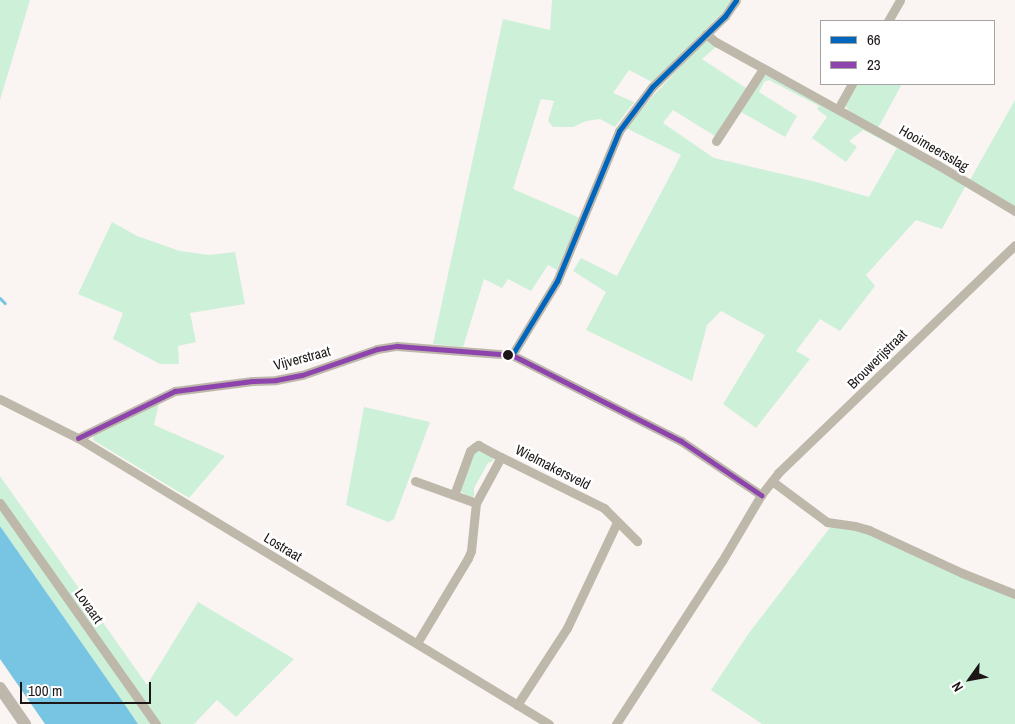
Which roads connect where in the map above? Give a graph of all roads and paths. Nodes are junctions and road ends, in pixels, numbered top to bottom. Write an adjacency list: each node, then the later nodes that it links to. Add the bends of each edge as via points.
1 (736, 0): 4 (street)
2 (900, 0): 3 (street)
3 (889, 20)
4 (706, 34): 5 (street, Hooimeersslag); 11 (street, via 652,87 619,131 557,281)
5 (763, 69): 7 (street, Hooimeersslag); 8 (street)
6 (851, 85): 7 (street)
7 (838, 110): 9 (street, Hooimeersslag)
8 (716, 142)
9 (1015, 211)
10 (1015, 246): 16 (street, Brouwerijstraat, via 800,450)
11 (512, 355): 13 (street, Vijverstraat, via 397,346 377,349 302,375 175,391); 18 (street, via 681,441)
12 (0, 399): 13 (street, Lostraat)
13 (78, 438): 24 (street, Lostraat)
14 (501, 457): 17 (street, via 478,445 470,451); 20 (street, Wielmakersveld); 21 (street, Wielmakersveld, via 604,508)
15 (415, 481): 17 (street)
16 (772, 481): 18 (street, Brouwerijstraat); 23 (street, via 827,522 869,530 962,574)
17 (454, 495): 20 (street)
18 (761, 495): 30 (street, Brouwerijstraat)
19 (0, 503): 28 (street, Lovaart)
20 (476, 503): 24 (street, Wielmakersveld, via 468,558)
21 (617, 522): 22 (street, Wielmakersveld); 26 (street, via 567,628)
22 (636, 541)
23 (1015, 594)
24 (416, 643): 26 (street, Lostraat)
25 (0, 688): 27 (street)
26 (518, 705): 29 (street, Lostraat)
27 (25, 724)
28 (156, 724)
29 (549, 724)
30 (616, 724)

